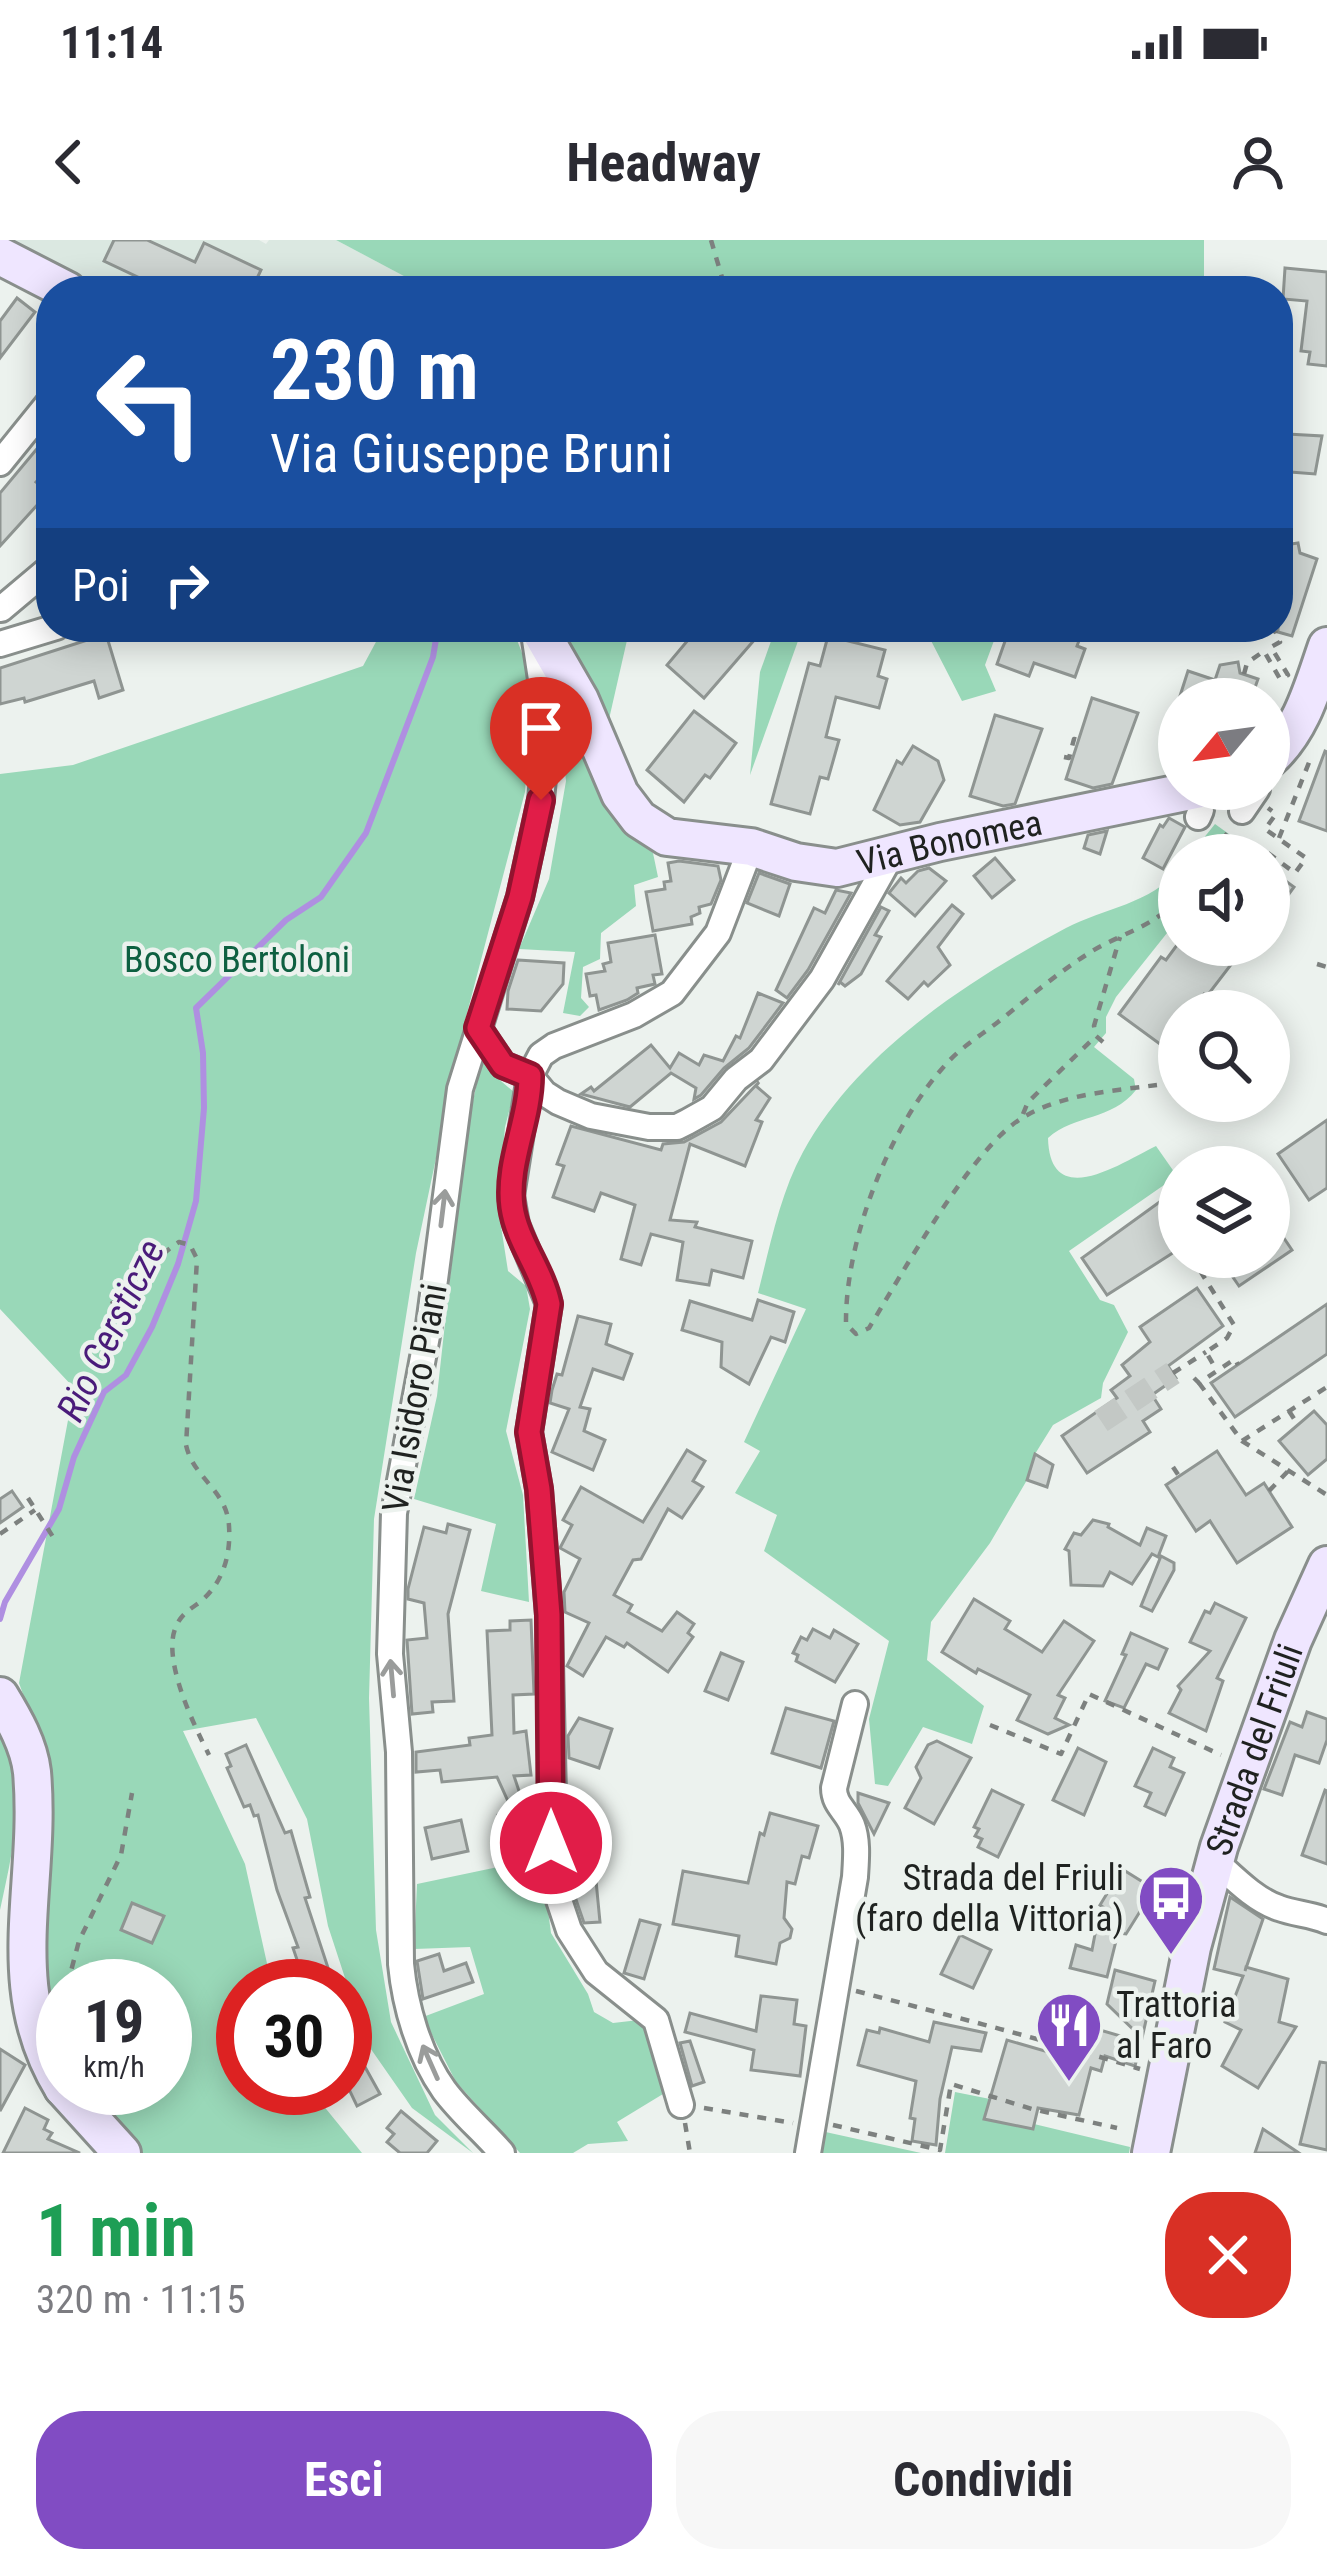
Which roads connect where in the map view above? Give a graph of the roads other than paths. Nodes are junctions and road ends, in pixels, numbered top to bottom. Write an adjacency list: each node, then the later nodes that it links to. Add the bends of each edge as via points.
1 (0, 256): 2 (main road)
2 (39, 276)
3 (36, 419): 4 (street)
4 (0, 463)
5 (36, 580): 6 (street)
6 (1, 609)
7 (36, 633): 10 (street)
8 (537, 642): 18 (street, Via Isidoro Piani, via 546,771 530,858)
9 (544, 642): 16 (main road, Via Bonomea, via 639,820 667,837)
10 (0, 644)
11 (1327, 646): 12 (main road)
12 (1290, 742)
13 (1158, 806): 17 (main road, Via Bonomea)
14 (1251, 810): 15 (street)
15 (1250, 815)
16 (752, 847): 17 (main road, Via Bonomea, via 821,868); 19 (street, via 718,933 672,993 554,1046)
17 (892, 854): 19 (street, via 814,990 712,1108 676,1127 649,1127 579,1112)
18 (478, 1028): 19 (street, via 503,1065); 29 (street, Via Isidoro Piani, one-way to 18, via 441,2086 406,1997 390,1654 394,1513 431,1312 456,1109)
19 (530, 1076): 26 (street, via 512,1196 549,1304 529,1432 551,1653 552,1874 562,1916 585,1958 656,2020)
20 (1327, 1565): 23 (main road, Strada del Friuli)
21 (0, 1696): 25 (main road, via 32,1770 18,1961 21,2006)
22 (855, 1704): 30 (street, via 834,1788 856,1851 853,1894)
23 (1215, 1861): 24 (street, via 1281,1910); 31 (main road, Strada del Friuli)
24 (1327, 1922)
25 (36, 2041)
26 (681, 2105)
27 (88, 2115): 28 (main road)
28 (122, 2153)
29 (502, 2153)
30 (808, 2153)
31 (1150, 2153)

